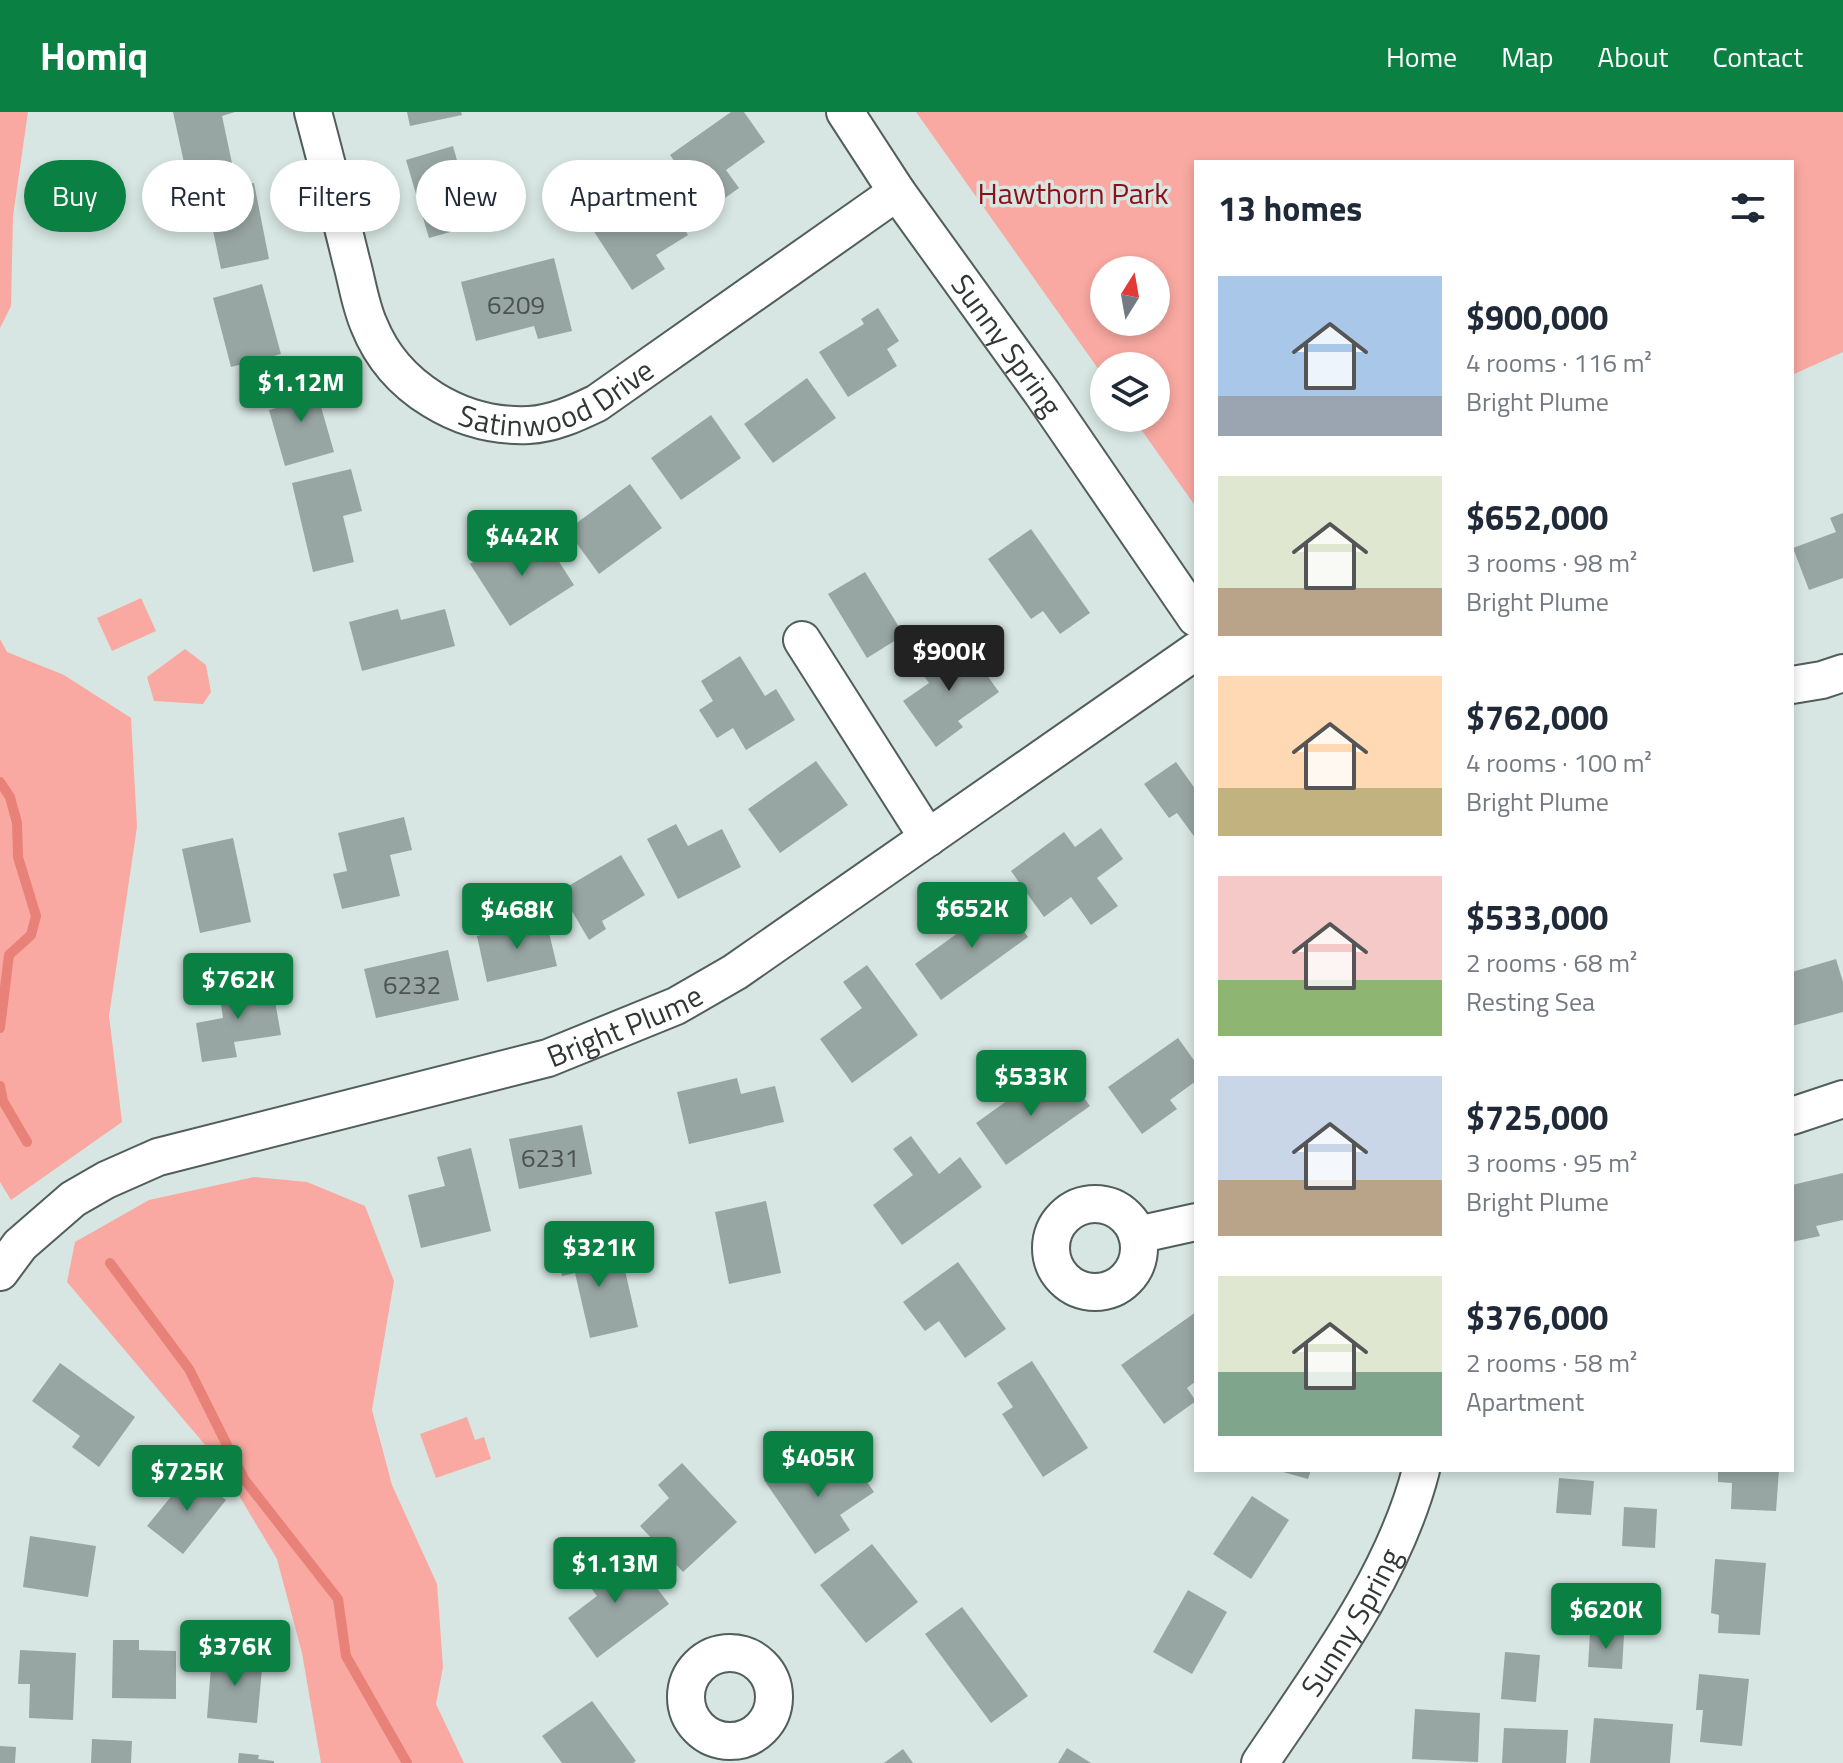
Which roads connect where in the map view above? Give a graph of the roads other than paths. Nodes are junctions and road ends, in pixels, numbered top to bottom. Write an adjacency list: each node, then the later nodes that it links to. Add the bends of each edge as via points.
1 (313, 112): 3 (street, Satinwood Drive, via 369,325 393,366 439,404 469,419 497,424 531,426 597,403)
2 (845, 112): 3 (street, Sunny Spring)
3 (897, 192): 4 (street, Sunny Spring)
4 (1194, 615)
5 (802, 640): 9 (street)
6 (1194, 652): 9 (street, Bright Plume)
7 (1843, 673): 8 (street)
8 (1794, 685)
9 (928, 838): 14 (street, Bright Plume, via 735,972 676,1006 548,1058 158,1157 73,1199 20,1245)
10 (1843, 1099): 11 (street)
11 (1794, 1115)
12 (1194, 1222): 13 (street)
13 (1137, 1235)
14 (0, 1272)
15 (1420, 1472): 16 (street, Sunny Spring, via 1399,1533 1346,1635)
16 (1260, 1763)

